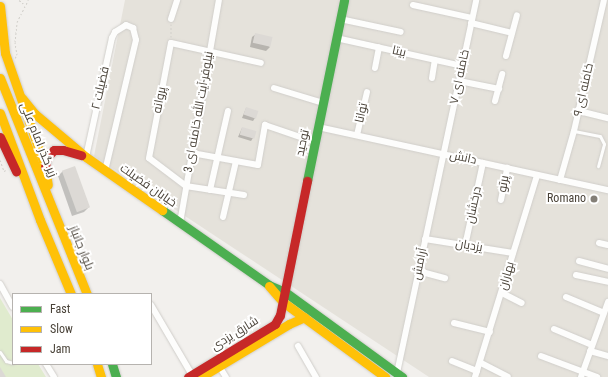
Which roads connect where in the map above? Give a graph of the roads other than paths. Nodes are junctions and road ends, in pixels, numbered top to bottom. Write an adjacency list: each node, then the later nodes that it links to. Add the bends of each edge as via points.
1 (3, 0): 8 (main road)
2 (177, 0): 11 (street)
3 (219, 0): 18 (street, نیلوفر-آیت الله خامنه ای 3)
4 (344, 0): 10 (main road, توحید)
5 (476, 0): 12 (street, خامنه ای ۷)
6 (604, 0): 36 (street, خامنه ای ۹)
7 (413, 5): 12 (street)
8 (0, 6): 19 (main road)
9 (516, 15): 14 (street)
10 (340, 19): 13 (street); 15 (main road, توحید)
11 (170, 20)
12 (472, 20): 14 (street); 23 (street, خامنه ای ۷)
13 (401, 32)
14 (512, 33): 20 (street)
15 (336, 38): 17 (street, بیتا); 34 (main road, توحید)
16 (0, 44): 19 (main road)
17 (379, 47): 21 (street, بیتا); 24 (street)
18 (210, 52): 22 (street); 44 (street, نیلوفر-آیت الله خامنه ای 3); 56 (street, پروانه, via 171,43 149,158)
19 (5, 53): 32 (main road)
20 (506, 56)
21 (436, 60): 23 (street, بیتا); 27 (street)
22 (261, 63)
23 (462, 66): 28 (street, خامنه ای ۷)
24 (375, 68)
25 (502, 74): 30 (street)
26 (0, 78): 62 (main road, زیر گذر امام علی)
27 (432, 78)
28 (459, 81): 30 (street); 45 (street, خامنه ای ۷)
29 (274, 88): 34 (street)
30 (499, 89): 33 (street)
31 (367, 92): 41 (street, توانا)
32 (22, 98): 46 (main road, خیابان فضیلت, via 35,114); 51 (main road)
33 (496, 102)
34 (323, 103): 39 (main road, توحید)
35 (228, 111): 47 (street)
36 (579, 111): 38 (street); 40 (street, خامنه ای ۹)
37 (0, 113): 64 (main road)
38 (608, 118)
39 (318, 127): 41 (street, دانش); 43 (main road, توحید)
40 (574, 131): 50 (lane, via 600,136 604,144); 55 (street, خامنه ای ۹)
41 (357, 135): 45 (street, دانش)
42 (0, 137): 64 (main road)
43 (315, 142): 48 (street, via 265,125 258,165); 79 (main road, توحید)
44 (192, 153): 47 (street); 56 (street, نیلوفر-آیت الله خامنه ای 3)
45 (443, 154): 49 (street, دانش); 66 (street, آرامش)
46 (86, 157): 51 (main road, via 54,150 47,157); 53 (main road, خیابان فضیلت); 53 (street, فضیلت ۲, via 112,38 115,32 126,25 133,28 136,40)
47 (217, 158): 48 (street); 57 (street)
48 (236, 161): 59 (street)
49 (483, 163): 52 (street, دانش); 69 (street, درخشان)
50 (598, 166)
51 (45, 167): 62 (main road)
52 (507, 168): 54 (street, دانش); 61 (street, پرتو)
53 (106, 171): 65 (main road, خیابان فضیلت)
54 (537, 175): 55 (street, دانش); 70 (street, بهاران)
55 (560, 180): 58 (street, دانش)
56 (186, 186): 57 (street); 65 (street, نیلوفر-آیت الله خامنه ای 3)
57 (210, 190): 59 (street)
58 (608, 190)
59 (229, 193): 60 (street); 63 (street)
60 (244, 195)
61 (501, 200)
62 (54, 210): 81 (main road, بلوار جانباز)
63 (223, 217)
64 (40, 220): 80 (main road)
65 (180, 223): 78 (main road, خیابان فضیلت)
66 (425, 239): 69 (street, یزدیان); 73 (street, آرامش)
67 (599, 243): 68 (street)
68 (608, 245)
69 (466, 246): 70 (street, یزدیان)
70 (513, 253): 82 (street, بهاران)
71 (579, 261): 72 (street)
72 (608, 269)
73 (418, 271): 75 (street); 109 (street, آرامش)
74 (576, 275): 76 (street)
75 (445, 278)
76 (608, 282)
77 (0, 284): 87 (street)
78 (269, 285): 79 (main road, خیابان فضیلت); 84 (main road, خیابان فضیلت)
79 (285, 292): 84 (main road, توحید); 109 (main road, خیابان فضیلت)
80 (71, 293)
81 (87, 293)
82 (502, 293): 85 (street); 95 (street, بهاران)
83 (566, 297): 89 (street)
84 (283, 302): 90 (main road); 91 (main road, خیابان فضیلت)
85 (522, 303)
86 (608, 304): 89 (street)
87 (12, 305)
88 (152, 307): 111 (street)
89 (604, 313): 97 (street)
90 (279, 317): 93 (main road, via 287,319); 103 (main road, شارق یزدی, via 275,324)
91 (305, 317): 93 (main road); 117 (main road, خیابان فضیلت)
92 (454, 323): 95 (street)
93 (285, 326): 103 (main road)
94 (554, 329): 97 (street)
95 (490, 332): 104 (street, بهاران)
96 (298, 346): 116 (street)
97 (591, 348): 100 (street); 110 (street)
98 (0, 352): 102 (lane, via 6,361)
99 (541, 356): 110 (street)
100 (608, 356)
101 (452, 361): 108 (street)
102 (12, 363)
103 (218, 363): 111 (main road, شارق یزدی); 115 (street)
104 (480, 363): 108 (street, بهاران); 118 (street)
105 (47, 365): 112 (street)
106 (97, 365): 113 (main road)
107 (112, 365): 114 (main road)
108 (476, 374)
109 (400, 375)
110 (582, 375): 119 (street)
111 (194, 376)
112 (54, 377)
113 (102, 377)
114 (116, 377)
115 (226, 377)
116 (316, 377)
117 (385, 377)
118 (508, 377)
119 (596, 377)

